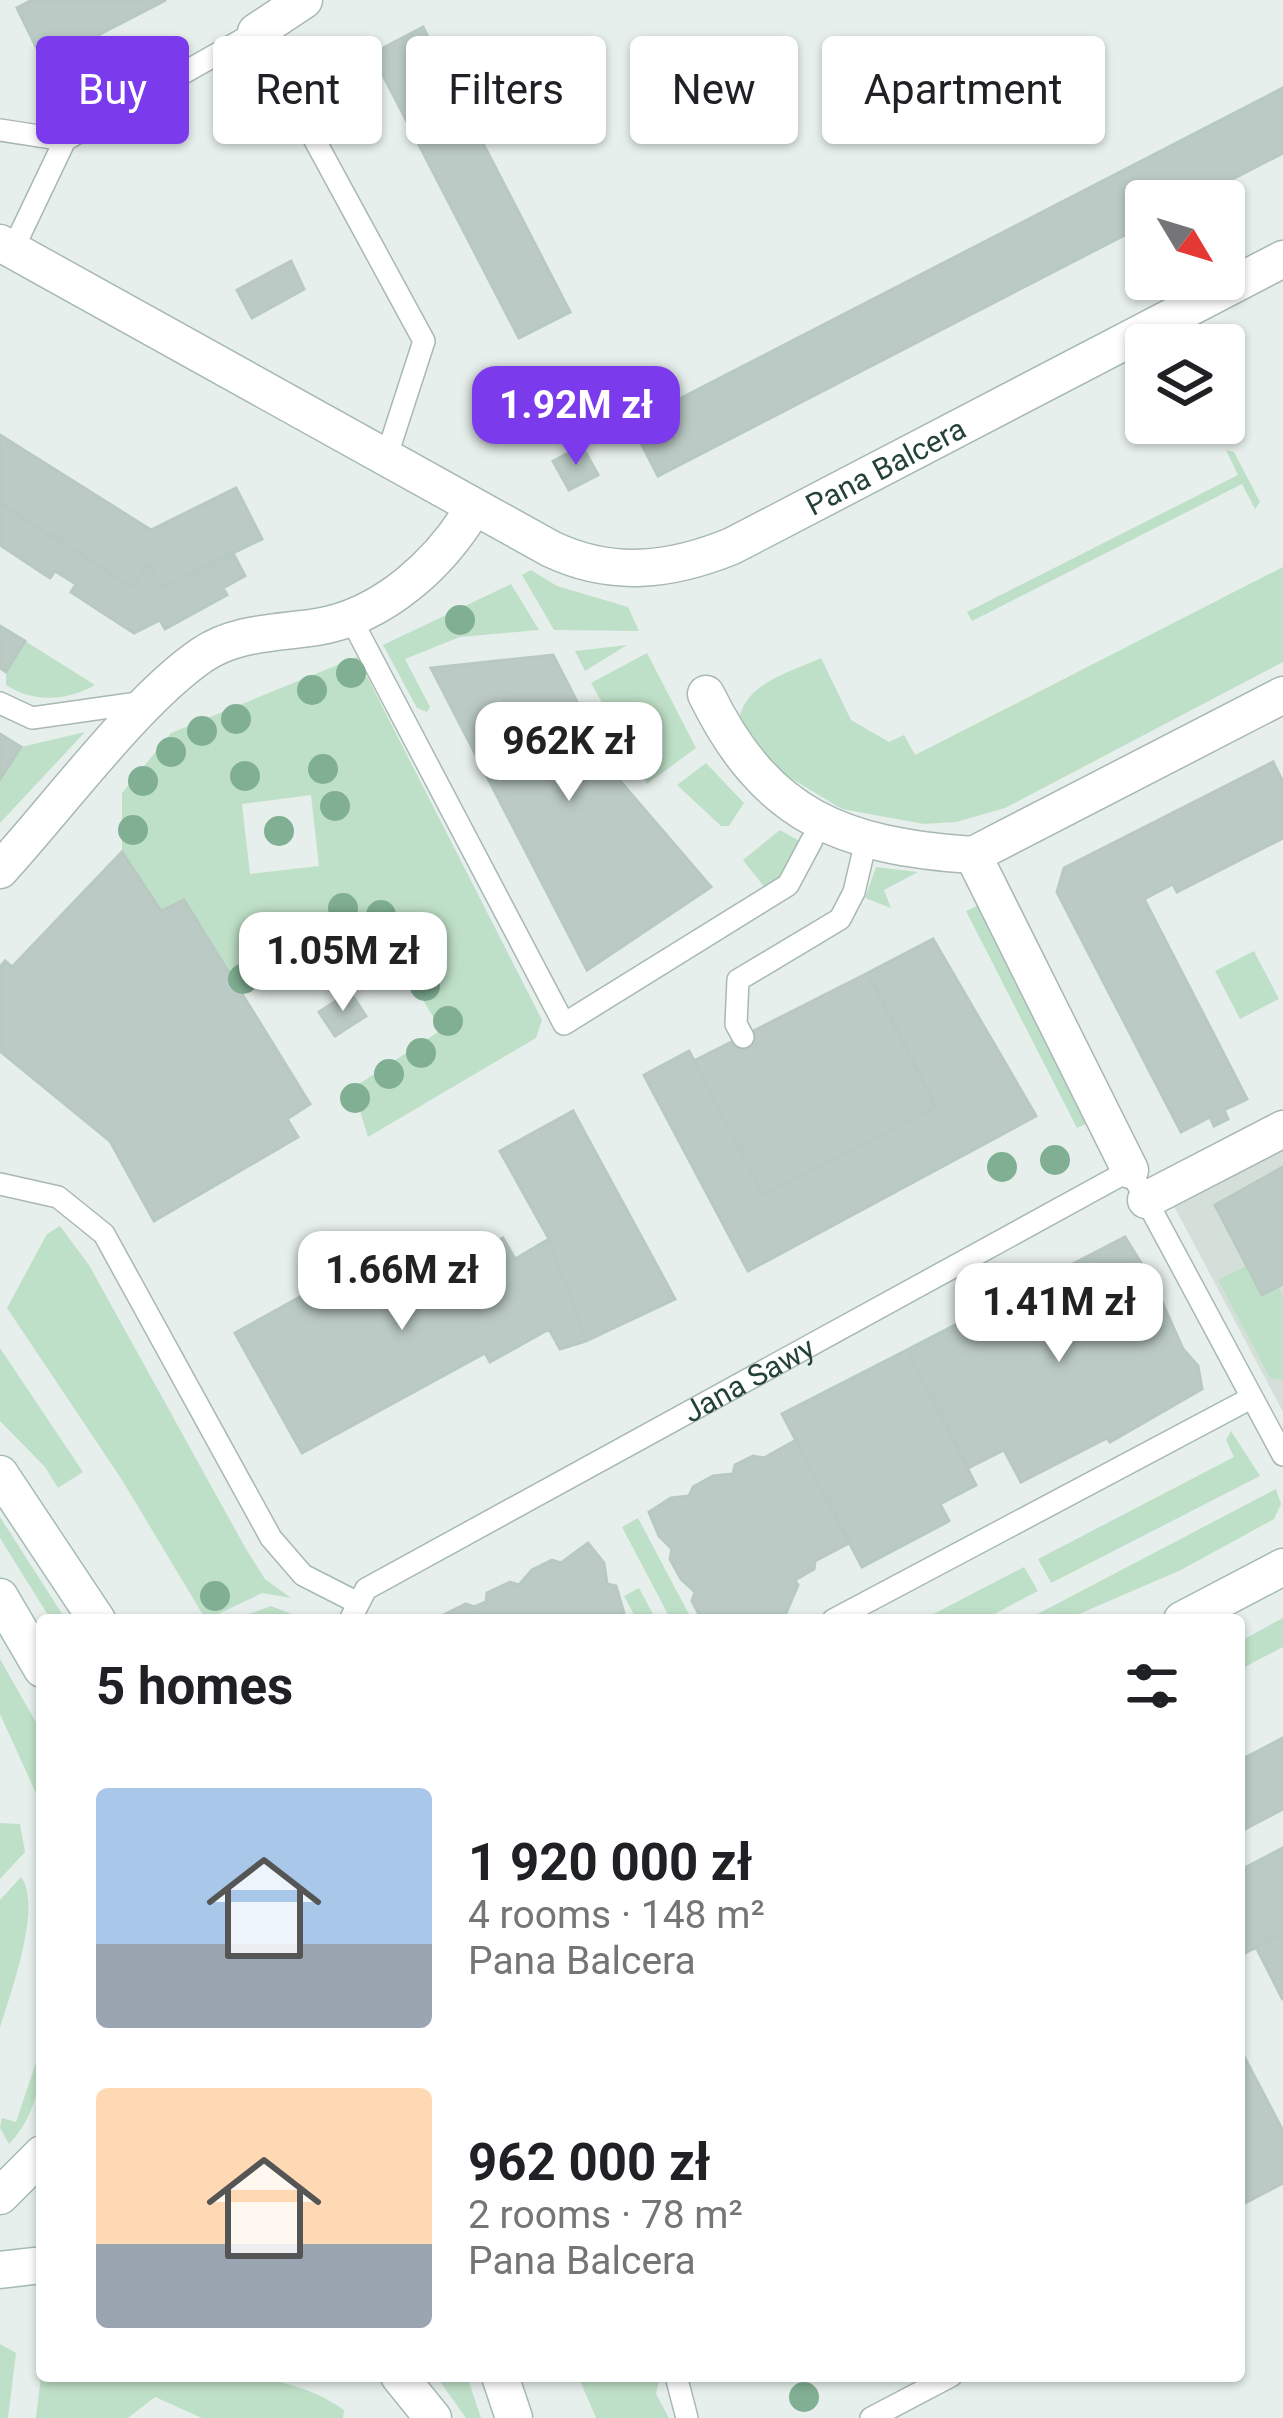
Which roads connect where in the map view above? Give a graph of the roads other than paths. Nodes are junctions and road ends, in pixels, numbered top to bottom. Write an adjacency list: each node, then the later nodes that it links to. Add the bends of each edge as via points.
1 (304, 0): 2 (street)
2 (256, 32): 3 (lane); 9 (lane, via 424,340)
3 (189, 70)
4 (0, 130): 5 (lane)
5 (36, 136)
6 (63, 144): 7 (lane)
7 (7, 246): 9 (street, Pana Balcera)
8 (1283, 259): 10 (street, Pana Balcera, via 687,564 655,570 571,558)
9 (387, 455): 10 (street, Pana Balcera)
10 (474, 507): 11 (street, via 429,565)
11 (350, 617): 15 (street, via 223,643); 16 (lane, via 564,1024 788,885)
12 (706, 694): 17 (street, via 729,742 772,792 835,832)
13 (1283, 695): 18 (street)
14 (0, 703): 15 (lane, via 32,718)
15 (152, 703): 19 (street)
16 (812, 840)
17 (866, 841): 18 (street); 20 (lane, via 840,920 737,980)
18 (973, 855): 23 (street)
19 (0, 870)
20 (743, 1037)
21 (1283, 1129): 23 (street, Jana Sawy)
22 (0, 1184): 30 (lane, via 58,1197 104,1234 271,1538 303,1575)
23 (1138, 1185): 24 (lane); 30 (lane, Jana Sawy)
24 (1251, 1398): 25 (lane); 32 (lane)
25 (1274, 1418): 26 (lane)
26 (1283, 1455)
27 (0, 1474): 31 (street)
28 (1283, 1567): 33 (street)
29 (0, 1597): 34 (street)
30 (357, 1603)
31 (93, 1614)
32 (844, 1614)
33 (1193, 1614)
34 (36, 1660)
35 (36, 2160): 36 (street)
36 (0, 2196)
37 (36, 2266): 38 (street)
38 (0, 2270)
39 (404, 2382): 43 (street)
40 (502, 2382): 44 (street)
41 (678, 2382): 45 (lane)
42 (940, 2382): 46 (lane)
43 (433, 2418)
44 (514, 2418)
45 (687, 2418)
46 (871, 2418)

